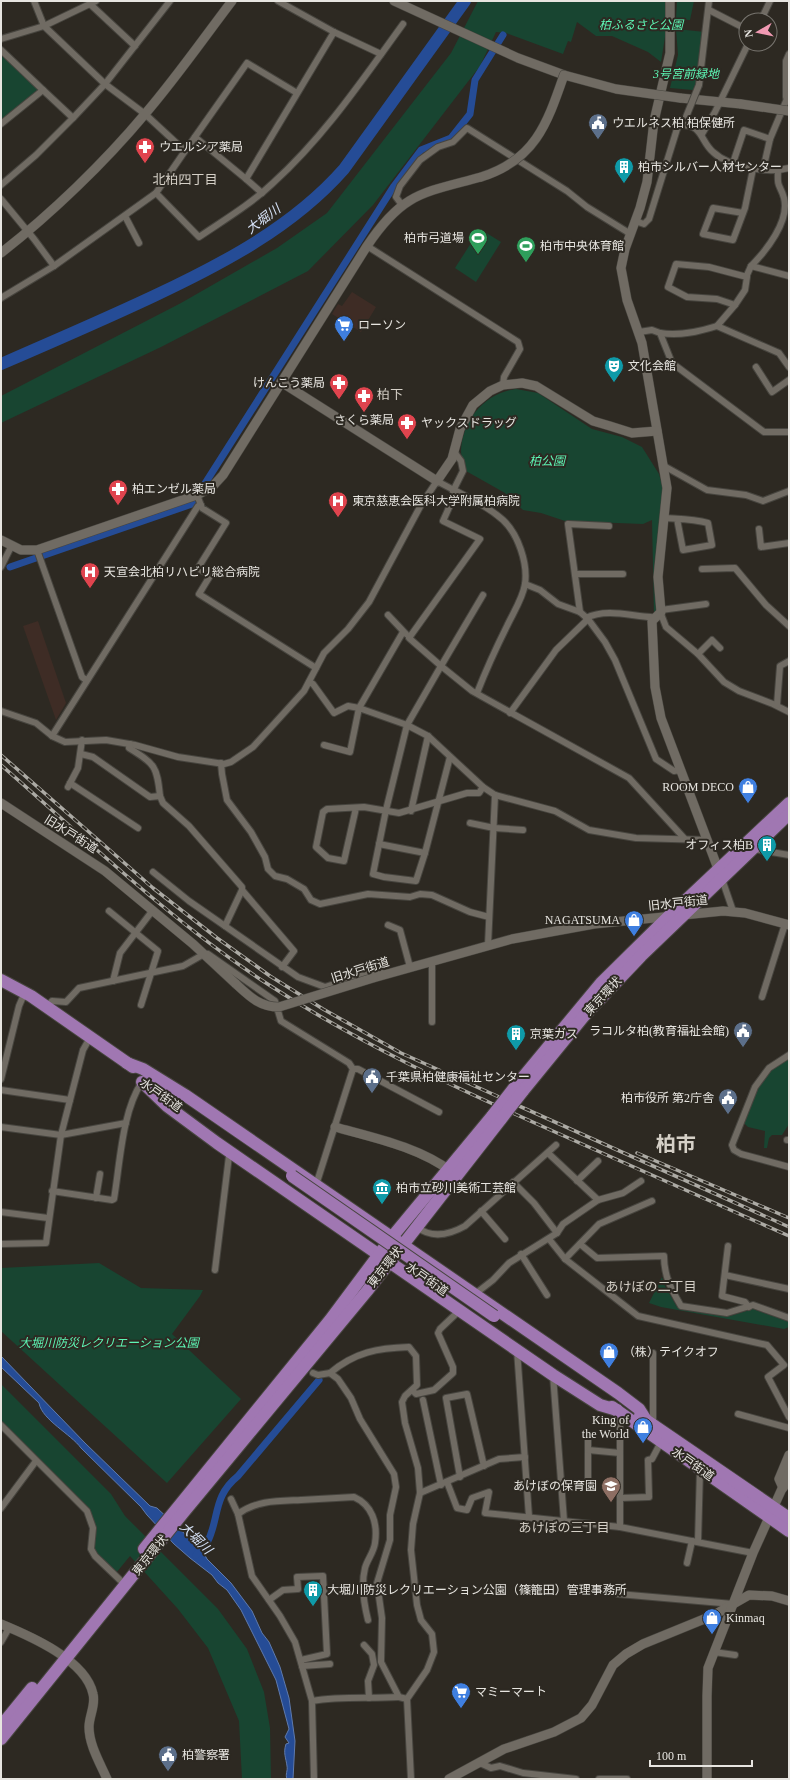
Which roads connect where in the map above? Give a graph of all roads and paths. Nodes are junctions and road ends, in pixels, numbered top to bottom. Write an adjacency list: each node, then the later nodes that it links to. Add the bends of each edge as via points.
1 (34, 1): 14 (street)
2 (170, 1): 17 (street)
3 (232, 1): 29 (street)
4 (278, 1): 15 (street)
5 (394, 1): 22 (street, via 518,58)
6 (670, 1): 50 (street, via 669,62 654,121 647,182)
7 (709, 1): 10 (street)
8 (770, 1): 11 (street)
9 (93, 3): 14 (street); 17 (street)
10 (709, 10): 13 (street); 32 (street, bridge, via 699,85)
11 (765, 12)
12 (403, 24): 20 (street)
13 (738, 25)
14 (44, 26): 16 (street); 23 (street)
15 (334, 32): 20 (street); 25 (street)
16 (1, 39)
17 (135, 46): 23 (street)
18 (1, 50): 24 (street)
19 (744, 52): 27 (street)
20 (381, 54): 45 (street, via 308,149)
21 (789, 54): 26 (street, via 786,61)
22 (564, 75): 27 (street, bridge, via 616,89); 47 (street, bridge, via 550,115 536,141 514,161 498,171 432,190)
23 (105, 84): 29 (street); 30 (street)
24 (43, 90): 30 (street); 31 (street)
25 (298, 93): 34 (street, via 247,63); 42 (street)
26 (788, 96): 35 (street)
27 (720, 102): 28 (street, bridge); 33 (street)
28 (789, 111)
29 (145, 114): 36 (street); 51 (street)
30 (73, 118): 43 (street)
31 (1, 124)
32 (680, 125): 33 (street, via 692,126); 50 (street, via 649,219 644,224)
33 (702, 134): 37 (street, via 712,152)
34 (195, 137): 36 (street); 42 (street)
35 (770, 140): 37 (street, via 744,130); 40 (street)
36 (185, 151): 44 (street)
37 (733, 163): 39 (street)
38 (789, 168): 41 (street)
39 (753, 169): 40 (street); 48 (street)
40 (764, 170): 41 (street)
41 (778, 171): 57 (street, via 777,185 784,198 784,216 771,242)
42 (246, 180): 45 (street)
43 (1, 185)
44 (156, 193): 45 (street, via 199,236); 49 (street)
45 (262, 193)
46 (1, 198): 51 (street)
47 (402, 205): 52 (street, via 396,198 400,186 420,160 438,147 452,142 467,128); 54 (street, via 384,222)
48 (743, 213): 48 (street, via 733,240 703,234 713,208)
49 (124, 216): 53 (street); 56 (street)
50 (635, 221): 52 (street)
51 (29, 232): 55 (street); 56 (street)
52 (630, 233): 63 (street, via 622,258 622,276 627,300)
53 (139, 243)
54 (367, 246): 68 (street); 69 (street, via 518,342 520,350 504,377)
55 (1, 253)
56 (54, 266): 60 (street)
57 (751, 266): 58 (street); 59 (street)
58 (789, 276)
59 (747, 277): 61 (street, via 745,290); 61 (street, via 709,267 676,264 668,287 687,297 716,299)
60 (1, 298)
61 (735, 305): 62 (street)
62 (718, 326): 64 (street, via 675,335); 66 (street, via 779,353)
63 (639, 332): 64 (street, via 652,330); 70 (street)
64 (660, 333): 71 (street, via 672,363 764,432)
65 (756, 367): 67 (street, via 772,392)
66 (789, 367)
67 (789, 380)
68 (281, 382): 74 (street); 77 (street, via 220,480)
69 (503, 385): 70 (street, via 522,383 536,386 589,419 632,433); 72 (street, via 490,390 473,405 460,429)
70 (657, 431): 73 (street)
71 (789, 432)
72 (455, 453): 74 (street); 75 (street, via 464,471)
73 (664, 466): 76 (street, via 706,490 746,495 763,501); 79 (street, via 667,493)
74 (437, 481): 75 (street); 106 (street, via 369,602 348,629 324,653)
75 (455, 491): 91 (street, via 493,512 510,527 522,554); 101 (street, via 443,521 480,539)
76 (789, 491)
77 (197, 495): 78 (street); 86 (street)
78 (201, 505): 106 (street, via 226,523 198,568 210,576 199,594); 107 (street)
79 (665, 518): 80 (street); 95 (street, via 658,578)
80 (677, 519): 80 (street, via 708,523 712,545 683,550)
81 (609, 526): 89 (street, via 568,524)
82 (759, 529): 84 (street, via 761,547)
83 (1, 540): 85 (street)
84 (789, 543)
85 (11, 547): 86 (street, via 26,551); 87 (street)
86 (37, 550): 107 (street, via 82,678)
87 (1, 567)
88 (702, 569): 99 (street, via 735,568 766,605)
89 (575, 574): 90 (street); 94 (street)
90 (623, 574)
91 (525, 584): 94 (street, via 540,590 558,604); 109 (street)
92 (483, 595): 105 (street)
93 (706, 604): 95 (street)
94 (580, 612): 97 (street)
95 (661, 612): 98 (street); 103 (street, via 666,627)
96 (388, 615): 100 (street)
97 (587, 619): 98 (street, via 604,614 628,614 651,617); 114 (street, via 556,650); 124 (street, via 615,660 656,759 674,771)
98 (652, 621): 124 (street, via 656,696)
99 (789, 626)
100 (403, 632): 101 (street); 111 (street)
101 (410, 638): 105 (street)
102 (720, 648): 103 (street, via 712,640)
103 (698, 654): 110 (street, via 724,682 739,691)
104 (789, 661): 110 (street, via 780,666)
105 (441, 666): 109 (street); 115 (street)
106 (316, 668): 108 (street)
107 (86, 680): 116 (street)
108 (309, 682): 111 (street, via 334,713 348,706); 123 (street, via 304,691 253,747 231,762)
109 (477, 693): 114 (street)
110 (777, 705): 113 (street)
111 (359, 708): 115 (street); 120 (street, via 350,752)
112 (1, 711): 116 (street, via 36,724)
113 (789, 712)
114 (510, 713): 139 (street, via 629,778)
115 (407, 724): 117 (street); 132 (street)
116 (52, 736): 118 (street, via 65,742)
117 (428, 736): 122 (street); 133 (street)
118 (82, 740): 119 (street); 121 (street)
119 (130, 744): 123 (street, via 178,757); 127 (street, via 129,748 150,762 156,770)
120 (324, 745)
121 (81, 754): 127 (street, via 92,757 150,797); 136 (street, via 78,768 69,785)
122 (450, 757): 125 (street); 128 (street)
123 (221, 763): 153 (street, via 227,800 251,832 265,857 268,869 275,876 287,879 304,889 311,900 320,904 368,894 410,897 420,894 432,895 470,912)
124 (681, 770): 140 (street)
125 (483, 787): 126 (street); 128 (street, via 478,794 466,793)
126 (496, 795): 137 (street); 139 (street, via 555,811 588,830 636,838)
127 (160, 796): 147 (street, via 163,803 189,826)
128 (437, 802): 133 (street); 143 (street)
129 (1, 803): 148 (street, 旧水戸街道, via 91,860)
130 (789, 803): 146 (highway, 東京環状)
131 (356, 808): 131 (street, via 331,808 322,812 316,847 328,858 344,861); 132 (street)
132 (386, 810): 133 (street, via 399,813); 141 (street)
133 (411, 811)
134 (789, 814): 142 (highway, 東京環状)
135 (470, 823): 137 (street)
136 (138, 828)
137 (494, 828): 138 (street); 153 (street)
138 (524, 830)
139 (684, 838): 140 (street)
140 (707, 840): 146 (street)
141 (379, 844): 143 (street); 143 (street, via 373,874 384,877 416,881)
142 (753, 849): 144 (street); 146 (highway, 東京環状)
143 (426, 853)
144 (789, 855)
145 (153, 872): 156 (street)
146 (720, 874): 150 (street); 151 (highway, 東京環状); 152 (highway, 東京環状)
147 (242, 890): 156 (street); 162 (street, via 294,951)
148 (153, 910): 157 (street); 158 (street, 旧水戸街道)
149 (108, 911): 157 (street)
150 (733, 911): 151 (street, 旧水戸街道); 154 (street, 旧水戸街道)
151 (685, 914): 152 (street, 旧水戸街道); 180 (highway, 東京環状, via 584,1016)
152 (670, 915): 159 (street, 旧水戸街道, via 566,928); 180 (highway, 東京環状, via 601,983)
153 (489, 917): 159 (street)
154 (787, 924): 168 (street)
155 (388, 925): 163 (street, via 400,930)
156 (225, 926): 162 (street)
157 (135, 932): 164 (street, via 158,951); 166 (street, via 120,954)
158 (193, 944): 160 (street, 旧水戸街道); 176 (street, via 275,1001 280,1021 348,1063)
159 (488, 945): 161 (street, 旧水戸街道)
160 (204, 954): 164 (street, via 189,964); 165 (street, 旧水戸街道, bridge, via 257,1003 271,1007 279,1007)
161 (432, 961): 163 (street, 旧水戸街道); 172 (street)
162 (282, 967): 165 (street, via 298,977 325,987 374,971)
163 (410, 967): 165 (street, 旧水戸街道)
164 (151, 971): 166 (street); 170 (street)
165 (385, 974)
166 (113, 981): 171 (street, via 79,988 66,1002 52,1001)
167 (3, 985): 169 (highway, 水戸街道); 171 (highway, 水戸街道, via 31,996)
168 (762, 997)
169 (22, 999): 173 (highway, 水戸街道); 177 (street)
170 (141, 1005)
171 (47, 1007): 175 (highway, 水戸街道)
172 (432, 1022)
173 (87, 1043): 178 (highway, 水戸街道); 181 (street)
174 (789, 1055): 191 (street, via 769,1068 755,1087 732,1145 734,1150 741,1154)
175 (127, 1063): 194 (highway, 水戸街道); 198 (highway, via 143,1069 185,1095)
176 (353, 1069): 182 (street); 185 (street)
177 (1, 1079)
178 (142, 1082): 183 (street, via 137,1088); 188 (highway, via 167,1106); 194 (highway, 水戸街道)
179 (1, 1090): 181 (street)
180 (518, 1090): 192 (highway, 東京環状, bridge)
181 (70, 1100): 186 (street)
182 (439, 1112)
183 (126, 1123): 186 (street); 200 (street, via 114,1199)
184 (1, 1127): 186 (street)
185 (335, 1127): 192 (street, via 427,1156); 198 (street)
186 (61, 1134): 199 (street)
187 (556, 1145): 189 (street)
188 (231, 1153): 215 (highway); 219 (street)
189 (548, 1153): 195 (street); 197 (street)
190 (598, 1161): 195 (street)
191 (789, 1167)
192 (452, 1172): 206 (highway, 東京環状); 208 (highway, 東京環状)
193 (100, 1174): 200 (street)
194 (290, 1180): 227 (highway, 水戸街道)
195 (577, 1181): 201 (street)
196 (641, 1181): 201 (street, via 623,1193)
197 (513, 1182): 203 (street); 207 (street, via 534,1203)
198 (316, 1185): 208 (highway)
199 (52, 1191): 200 (street); 205 (street)
200 (96, 1198)
201 (598, 1200): 207 (street, via 563,1224)
202 (652, 1201): 212 (street, via 599,1224)
203 (481, 1211): 206 (street, via 465,1226 446,1235 427,1234); 209 (street)
204 (1, 1212): 205 (street)
205 (48, 1218): 211 (street, via 46,1243)
206 (417, 1227): 213 (highway, 東京環状)
207 (557, 1233): 210 (street)
208 (392, 1237): 213 (highway); 215 (highway, 東京環状)
209 (505, 1239)
210 (549, 1239): 216 (street); 217 (street)
211 (1, 1244)
212 (580, 1244): 217 (street); 224 (street, via 597,1258 664,1256 664,1271 668,1285 681,1306 727,1313)
213 (402, 1245): 218 (highway, 東京環状); 222 (highway)
214 (728, 1246): 220 (street)
215 (378, 1254): 218 (highway); 260 (highway, 東京環状, via 330,1320)
216 (521, 1254): 222 (street); 223 (street)
217 (565, 1259): 237 (street, via 638,1316 767,1345 784,1365 768,1377)
218 (389, 1262): 225 (highway); 260 (highway, 東京環状)
219 (215, 1270)
220 (725, 1274): 221 (street); 224 (street, via 722,1296 745,1302)
221 (789, 1289)
222 (475, 1294): 238 (highway, via 618,1393 639,1409)
223 (547, 1294)
224 (748, 1307): 226 (street, via 753,1306)
225 (460, 1310): 228 (highway); 233 (street, via 438,1333 453,1367 453,1373 434,1390 416,1394)
226 (789, 1318)
227 (492, 1319): 235 (highway, 水戸街道); 238 (highway, 水戸街道)
228 (517, 1350): 232 (highway); 246 (street)
229 (653, 1352): 238 (street)
230 (313, 1373): 231 (street)
231 (330, 1373): 233 (street, via 338,1366 371,1350 409,1347 416,1356 417,1385); 286 (street, via 338,1379 351,1398 360,1419 394,1474 396,1488 390,1515 390,1540 376,1583 382,1618 381,1662)
232 (553, 1375): 235 (highway, via 600,1405); 265 (street)
233 (412, 1390): 256 (street, via 402,1402 405,1423 418,1468)
234 (423, 1400): 253 (street)
235 (619, 1411): 242 (highway, 水戸街道); 244 (street)
236 (738, 1414): 240 (street)
237 (789, 1417)
238 (649, 1422): 261 (highway, 水戸街道)
239 (1, 1425): 247 (street)
240 (789, 1428)
241 (588, 1438): 243 (street)
242 (661, 1442): 249 (highway, 水戸街道); 257 (street, via 652,1458 648,1460 649,1496)
243 (588, 1450): 244 (street); 254 (street)
244 (620, 1453): 257 (street)
245 (789, 1455): 255 (street, via 779,1479)
246 (525, 1457): 248 (street, via 498,1459); 263 (street)
247 (36, 1461): 259 (street); 272 (street, via 87,1511 94,1528 91,1549)
248 (484, 1466): 251 (street); 251 (street, via 467,1394 446,1398)
249 (700, 1470): 261 (highway, 水戸街道); 268 (street)
250 (789, 1473): 255 (street)
251 (460, 1477): 253 (street)
252 (789, 1480): 255 (street)
253 (444, 1483): 256 (street); 263 (street, via 457,1508 467,1510 472,1498 489,1492 485,1513)
254 (588, 1486)
255 (782, 1488): 261 (street)
256 (420, 1493): 288 (street, via 413,1524 412,1550 417,1605 421,1620 432,1634 434,1652 427,1670)
257 (620, 1498): 266 (street)
258 (231, 1499): 262 (street)
259 (1, 1508)
260 (180, 1510): 269 (highway, 東京環状)
261 (771, 1513): 264 (highway, 水戸街道); 267 (highway, 水戸街道); 270 (street)
262 (238, 1514): 274 (street, via 252,1576); 277 (street, via 260,1503 285,1499 354,1497 364,1501 373,1516 375,1543 365,1568 364,1587)
263 (528, 1517): 265 (street)
264 (789, 1518)
265 (564, 1521): 266 (street)
266 (620, 1527): 268 (street)
267 (789, 1531)
268 (695, 1541): 270 (street); 271 (street)
269 (154, 1544): 272 (highway, 東京環状); 283 (highway, 東京環状)
270 (752, 1553): 276 (street)
271 (687, 1563)
272 (120, 1580): 283 (highway, 東京環状)
273 (618, 1594): 276 (street)
274 (269, 1600): 284 (street, via 294,1642); 284 (street, via 283,1590 298,1589 297,1577 323,1576 328,1654)
275 (789, 1601): 276 (street, via 772,1596 749,1595)
276 (733, 1604): 281 (street); 292 (street, via 626,1654 608,1672 592,1705 573,1724 504,1749)
277 (368, 1620)
278 (5, 1626): 279 (street); 283 (street)
279 (1, 1642)
280 (364, 1645): 287 (street, via 372,1654 374,1665 368,1681)
281 (714, 1652): 282 (street); 300 (street, via 708,1668 706,1696)
282 (735, 1655)
283 (63, 1656): 290 (highway, 東京環状); 291 (highway, 東京環状); 293 (street, via 90,1684 94,1703 90,1720 91,1739)
284 (302, 1663): 285 (street); 289 (street)
285 (330, 1664)
286 (399, 1697): 287 (street); 288 (street)
287 (369, 1698): 289 (street, via 338,1697)
288 (407, 1699): 295 (street)
289 (312, 1701): 294 (street)
290 (1, 1726)
291 (1, 1739)
292 (480, 1763): 296 (street); 297 (street, via 491,1768 500,1766 523,1773)
293 (107, 1779)
294 (314, 1779)
295 (411, 1779)
296 (449, 1779)
297 (576, 1779)
298 (599, 1779): 299 (street)
299 (627, 1779)
300 (707, 1779)

